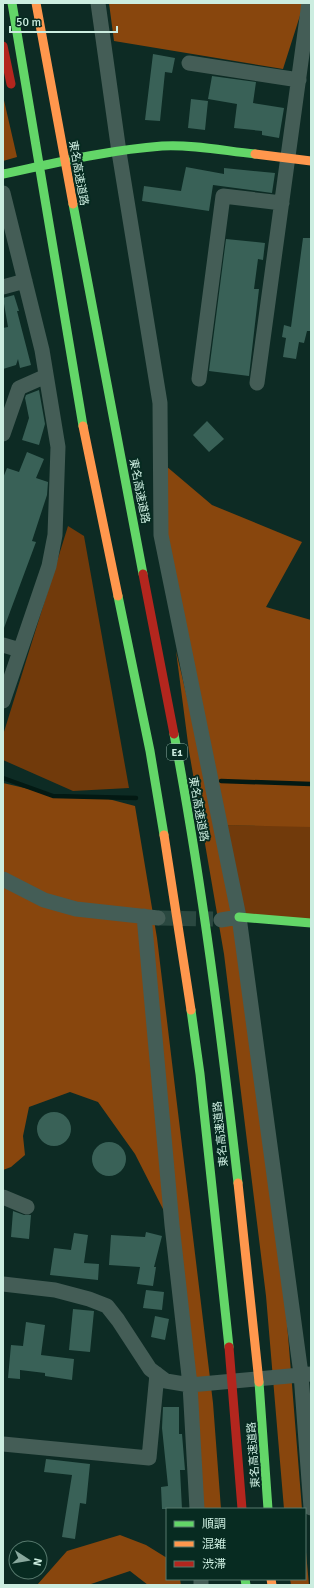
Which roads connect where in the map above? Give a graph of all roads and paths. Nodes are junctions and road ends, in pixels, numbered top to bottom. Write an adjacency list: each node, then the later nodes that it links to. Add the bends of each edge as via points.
1 (12, 3): 23 (main road, 東名高速道路 / E1)
2 (36, 3): 41 (main road, 東名高速道路 / E1, via 194,854 228,1093 256,1342)
3 (98, 3): 9 (street)
4 (309, 3): 7 (street)
5 (3, 46): 8 (main road)
6 (189, 63): 7 (street)
7 (299, 80): 10 (street)
8 (13, 92)
9 (113, 152): 10 (main road, via 163,146); 13 (main road); 29 (street, via 160,403 161,535)
10 (288, 158): 11 (main road); 17 (street)
11 (311, 161)
12 (28, 162): 14 (main road)
13 (5, 173)
14 (31, 178)
15 (3, 193): 18 (street)
16 (36, 201): 23 (main road)
17 (282, 203): 21 (street, via 223,196); 22 (street)
18 (25, 281): 19 (street); 20 (street)
19 (3, 287)
20 (46, 376): 24 (street, via 19,388); 26 (street, via 58,447 55,535 49,566)
21 (199, 379)
22 (257, 383)
23 (81, 418): 40 (main road, 東名高速道路 / E1, via 150,751 168,857 200,1074 229,1348)
24 (3, 434)
25 (3, 644): 26 (street)
26 (20, 650): 27 (street)
27 (3, 700)
28 (3, 879): 37 (street, via 44,900 70,907 151,917 172,1225)
29 (239, 917): 30 (street); 31 (main road); 36 (street)
30 (221, 920)
31 (311, 923)
32 (3, 1198): 33 (street)
33 (27, 1207)
34 (3, 1284): 35 (street, via 55,1290 107,1306 150,1369)
35 (157, 1374): 37 (street, via 166,1381); 38 (street, via 149,1458)
36 (301, 1374): 37 (street); 42 (street)
37 (190, 1385): 39 (street)
38 (3, 1444)
39 (197, 1508)
40 (242, 1508)
41 (268, 1508)
42 (311, 1508)

